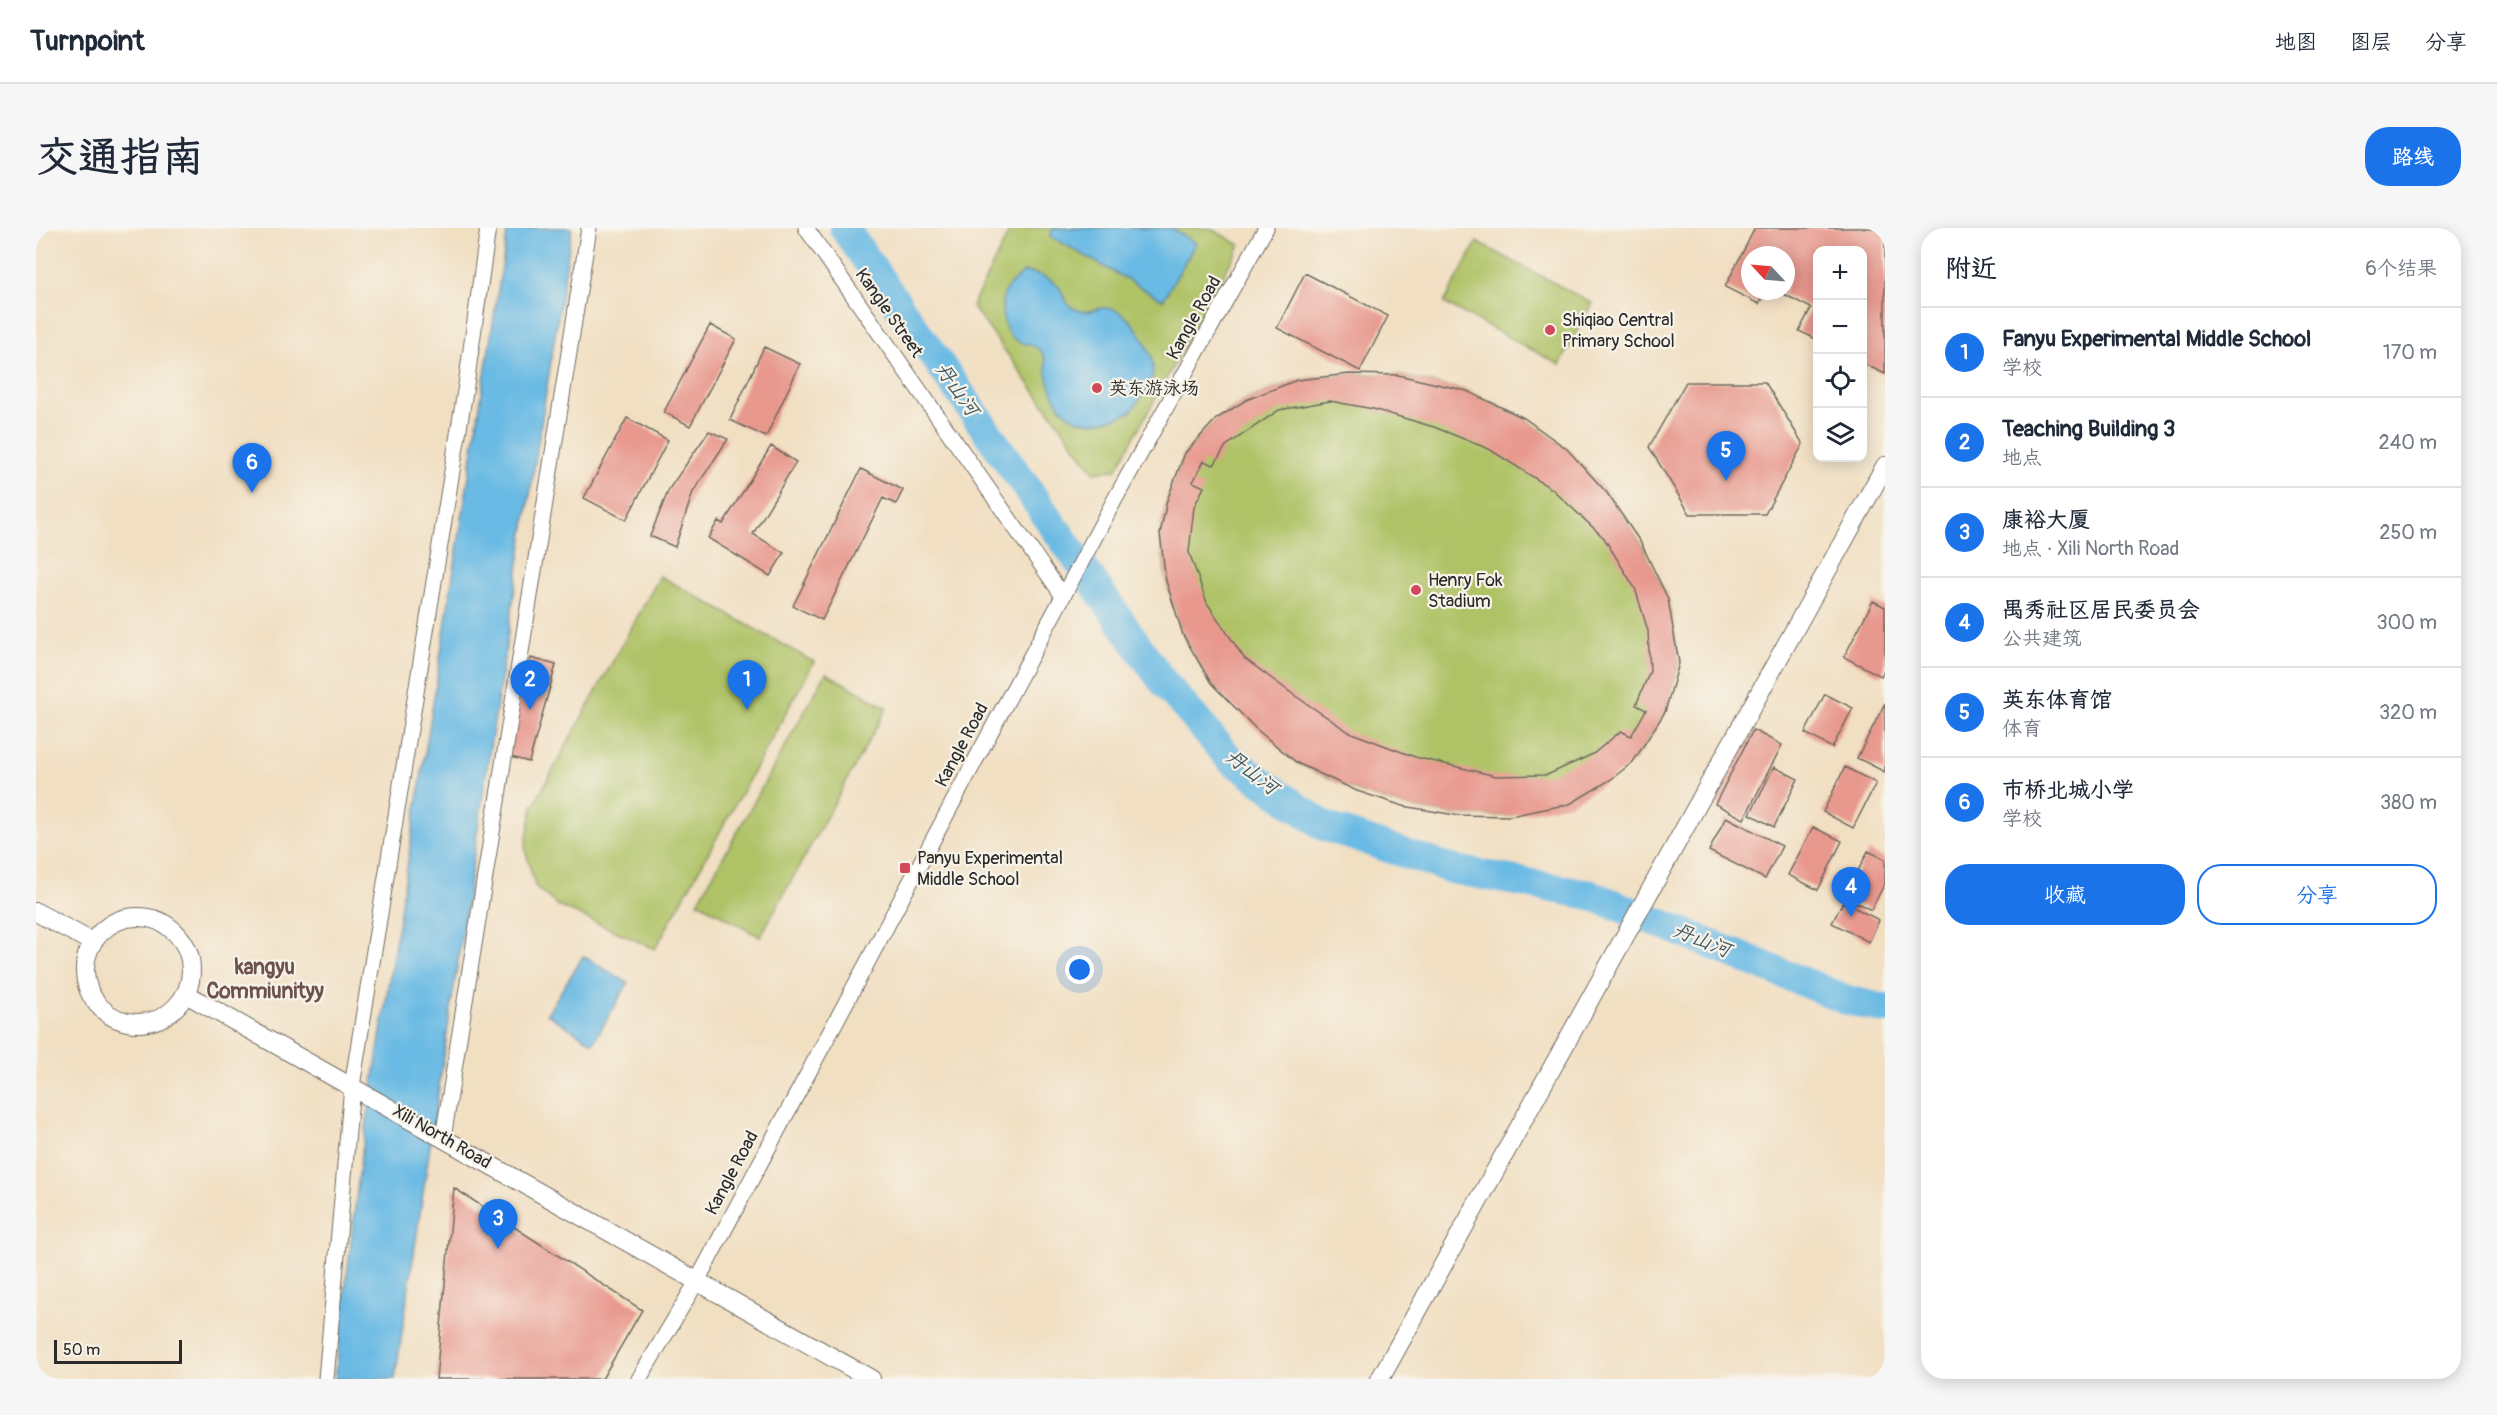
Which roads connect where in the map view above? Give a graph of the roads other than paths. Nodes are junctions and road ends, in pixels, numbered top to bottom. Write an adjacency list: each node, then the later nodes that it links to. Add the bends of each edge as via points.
1 (488, 228): 10 (street)
2 (588, 228): 11 (street)
3 (806, 228): 6 (street, Kangle Street)
4 (1266, 228): 6 (street, Kangle Road)
5 (1885, 466): 16 (street)
6 (1063, 597): 12 (street, Kangle Road)
7 (36, 912): 8 (street)
8 (92, 942): 9 (street, via 111,923 138,916 164,922 184,941 187,950 192,968); 9 (street, via 85,966 88,990 102,1010 123,1022 148,1023 170,1013)
9 (186, 994): 10 (street, Xili North Road)
10 (352, 1086): 11 (street, Xili North Road); 13 (street)
11 (443, 1138): 12 (street, Xili North Road)
12 (696, 1282): 14 (street, Kangle Road); 15 (street, Xili North Road)
13 (326, 1379)
14 (639, 1379)
15 (871, 1379)
16 (1380, 1379)

